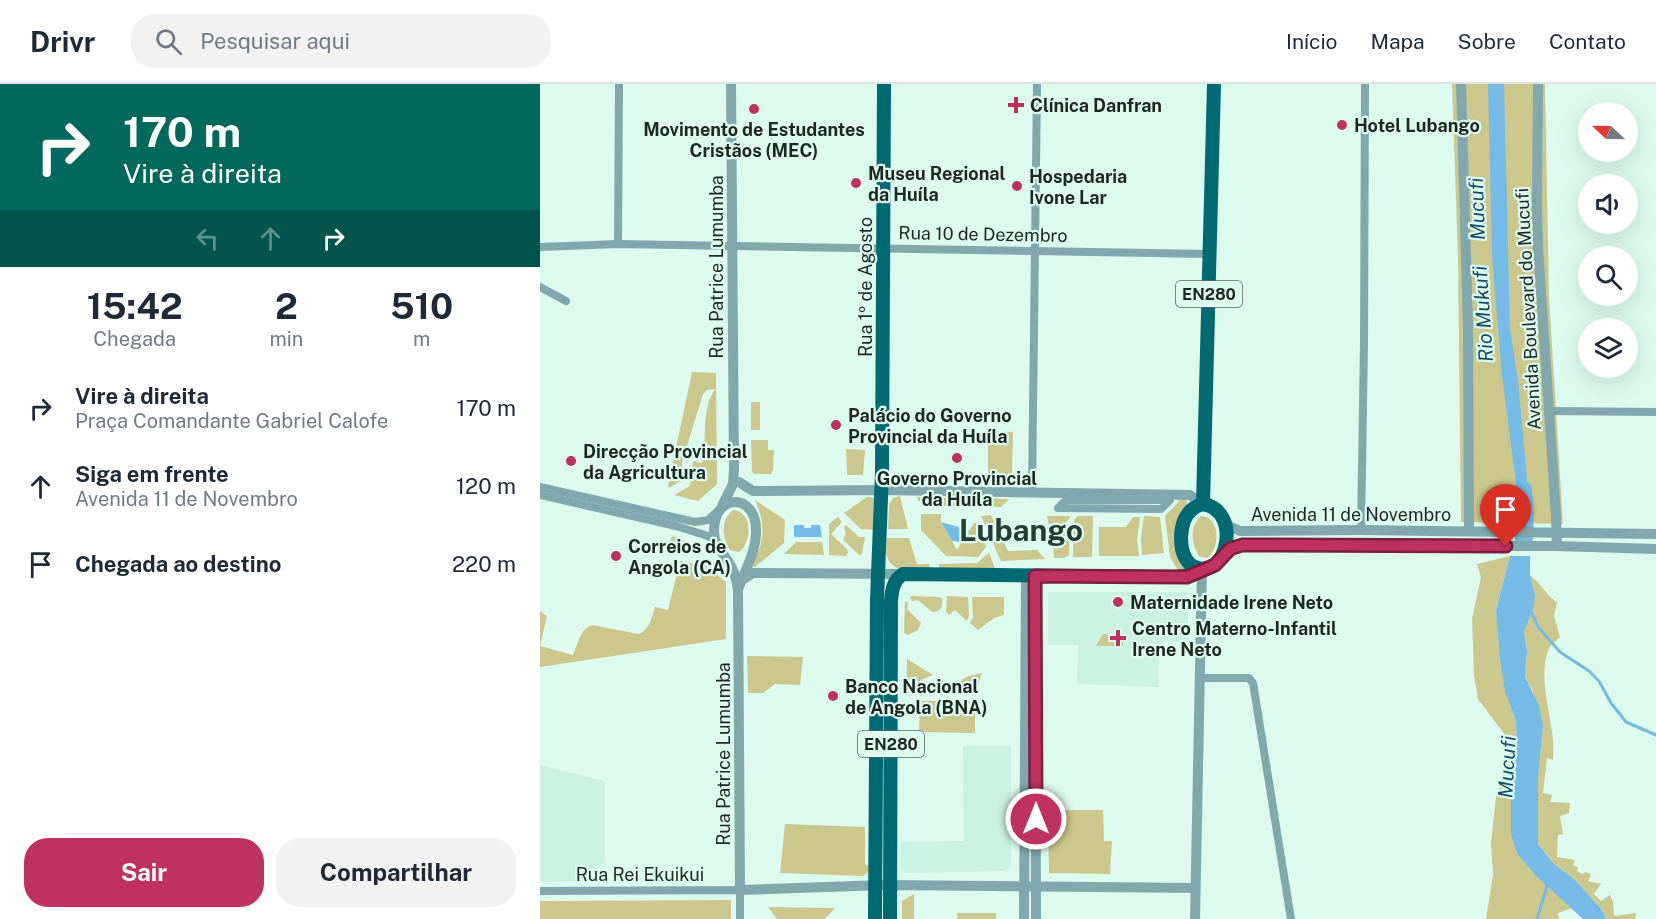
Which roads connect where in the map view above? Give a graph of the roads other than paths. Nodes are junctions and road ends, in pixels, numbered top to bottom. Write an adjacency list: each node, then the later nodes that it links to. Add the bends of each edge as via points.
1 (619, 84): 9 (street)
2 (731, 84): 10 (street, Rua Patrice Lumumba)
3 (884, 84): 12 (main road, Rua 1º de Agosto / EN280)
4 (1037, 84): 13 (street)
5 (1215, 84): 14 (main road, EN280)
6 (1365, 84): 31 (street)
7 (1461, 84): 32 (street)
8 (1538, 84): 17 (street, Avenida Boulevard do Mucufi, via 1537,202)
9 (618, 243): 10 (street, Rua 10 de Dezembro); 11 (street, Rua 10 de Dezembro)
10 (733, 246): 12 (street, Rua 10 de Dezembro); 19 (street, Rua Patrice Lumumba)
11 (540, 247)
12 (883, 248): 13 (street, Rua 10 de Dezembro); 22 (main road, Rua 1º de Agosto / EN280)
13 (1035, 251): 14 (street, Rua 10 de Dezembro); 24 (street)
14 (1210, 254): 27 (main road, EN280)
15 (540, 287): 16 (street)
16 (566, 302)
17 (1550, 411): 18 (street); 33 (street, Avenida Boulevard do Mucufi)
18 (1656, 412)
19 (734, 449): 20 (street, Rua Patrice Lumumba); 29 (street, Rua Patrice Lumumba, via 733,484)
20 (739, 482): 23 (street); 26 (street, Rua Patrice Lumumba)
21 (540, 487): 29 (street, via 695,522 708,520)
22 (882, 490): 23 (street); 24 (street); 41 (main road, EN280)
23 (753, 491): 26 (street)
24 (1032, 493): 27 (street, via 1191,495)
25 (540, 495): 38 (street, via 701,533)
26 (744, 504): 29 (street, via 731,502); 37 (street, via 756,520)
27 (1203, 504): 30 (main road, via 1215,508); 40 (main road, via 1187,514 1182,536 1187,561)
28 (1058, 508): 28 (street, via 1066,500 1170,500 1161,508)
29 (720, 509): 38 (street, via 714,531)
30 (1223, 518): 31 (street, Avenida 11 de Novembro, via 1240,531); 39 (main road, via 1227,537)
31 (1361, 530): 32 (street, Avenida 11 de Novembro)
32 (1469, 531): 33 (street, Avenida 11 de Novembro)
33 (1557, 532): 34 (street, Avenida 11 de Novembro); 35 (street)
34 (1656, 534)
35 (1557, 546): 36 (street, Avenida 11 de Novembro); 39 (street, Avenida 11 de Novembro, via 1242,545)
36 (1656, 549)
37 (752, 552): 38 (street, via 737,561); 44 (street, Rua Patrice Lumumba)
38 (722, 553): 44 (street, Rua Patrice Lumumba)
39 (1222, 555): 40 (main road, via 1215,565)
40 (1202, 569): 43 (main road, via 1174,578); 45 (street)
41 (878, 574): 42 (street); 44 (street, via 753,573); 46 (main road, EN280)
42 (903, 574): 43 (main road); 47 (main road, EN280, via 893,585 891,601)
43 (1030, 576): 48 (street); 49 (street)
44 (740, 585): 51 (street, Rua Patrice Lumumba)
45 (1201, 678): 50 (street); 59 (street, via 1249,678 1253,683)
46 (875, 885): 47 (street); 51 (street); 54 (main road, EN280)
47 (891, 886): 48 (street); 55 (main road, EN280)
48 (1024, 887): 49 (street); 56 (street)
49 (1036, 887): 50 (street); 57 (street)
50 (1195, 888): 58 (street)
51 (740, 890): 52 (street, Rua Rei Ekuikui); 53 (street, Rua Patrice Lumumba)
52 (540, 891)
53 (740, 919)
54 (875, 919)
55 (890, 919)
56 (1024, 919)
57 (1036, 919)
58 (1195, 919)
59 (1292, 919)

